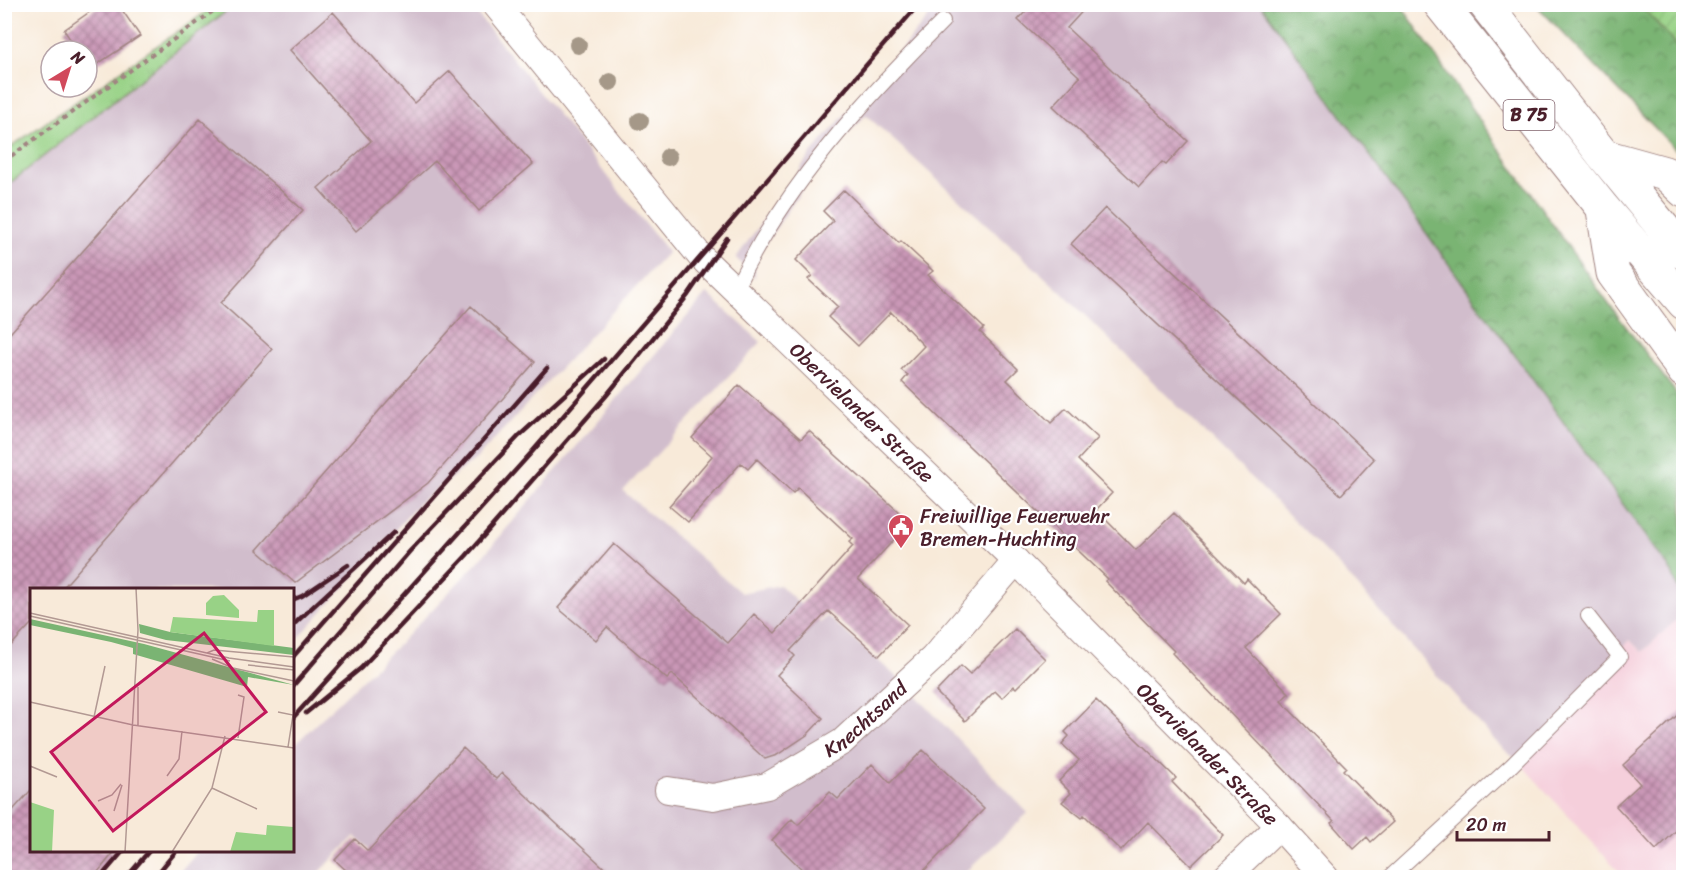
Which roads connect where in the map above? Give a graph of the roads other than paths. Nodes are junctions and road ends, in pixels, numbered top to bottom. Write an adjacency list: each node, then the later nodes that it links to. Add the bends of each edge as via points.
1 (495, 4): 9 (street, Obervielander Straße, via 701,257)
2 (1440, 4): 7 (highway, B 75)
3 (1485, 4): 5 (highway, B 75)
4 (943, 21): 9 (lane, via 855,112 823,153 752,253)
5 (1604, 156): 6 (highway, via 1665,173); 8 (highway, B 75)
6 (1683, 191)
7 (1603, 208): 10 (highway, B 75); 11 (highway, B 75, via 1613,273)
8 (1683, 253)
9 (735, 290): 12 (street, Obervielander Straße)
10 (1683, 303)
11 (1683, 371)
12 (1016, 561): 14 (street, Knechtsand, via 933,658 842,742 767,786 713,796); 15 (street, Obervielander Straße)
13 (1588, 616): 18 (lane, via 1620,657)
14 (668, 790)
15 (1279, 826): 16 (street); 17 (street, Obervielander Straße)
16 (1225, 878)
17 (1326, 878)
18 (1389, 878)

